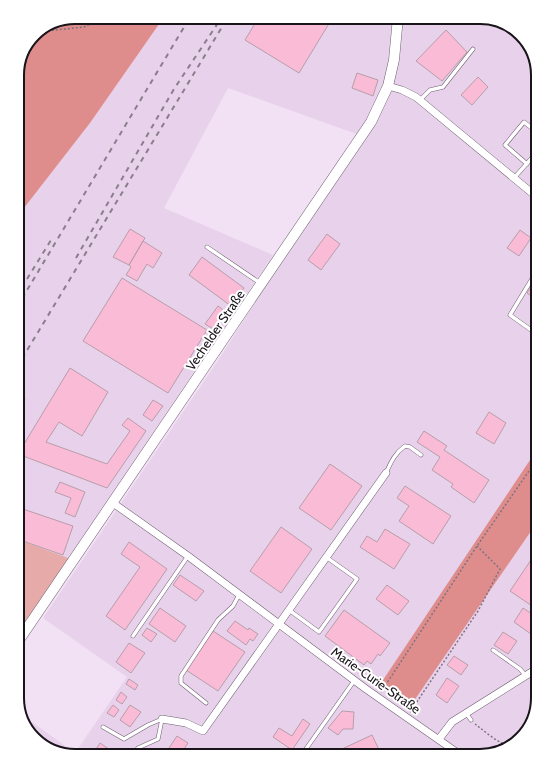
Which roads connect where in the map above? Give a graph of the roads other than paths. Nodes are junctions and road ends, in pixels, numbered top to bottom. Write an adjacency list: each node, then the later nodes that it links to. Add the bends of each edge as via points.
1 (397, 24): 3 (main road, Vechelder Straße, via 394,60)
2 (473, 49): 4 (lane, via 443,87 430,90)
3 (388, 86): 4 (street); 12 (main road, Vechelder Straße, via 371,122)
4 (420, 100): 8 (street)
5 (531, 128): 7 (lane, via 524,122 505,145)
6 (531, 159): 7 (lane)
7 (527, 164): 8 (lane)
8 (514, 178): 9 (street)
9 (531, 192)
10 (207, 247): 12 (lane)
11 (531, 280): 13 (lane, via 510,315)
12 (261, 284): 16 (main road, Vechelder Straße)
13 (531, 330)
14 (422, 455): 15 (lane, via 405,446 397,452)
15 (386, 473): 18 (street)
16 (113, 503): 17 (street, Marie-Curie-Straße); 22 (main road, Vechelder Straße)
17 (188, 556): 19 (street, Marie-Curie-Straße); 23 (lane)
18 (326, 556): 20 (street); 20 (lane, via 357,579 319,632)
19 (239, 595): 21 (street, Marie-Curie-Straße); 28 (lane, via 218,620 181,676 181,683)
20 (288, 609): 21 (street)
21 (278, 624): 27 (street, Marie-Curie-Straße); 30 (street, via 203,732 186,723)
22 (24, 633)
23 (133, 636)
24 (493, 650): 26 (lane)
25 (531, 673): 26 (street)
26 (526, 676): 29 (street)
27 (354, 681): 33 (street, Marie-Curie-Straße); 35 (lane)
28 (206, 703)
29 (466, 713): 31 (lane); 33 (street, via 452,722)
30 (162, 719): 32 (lane, via 124,739); 34 (lane, via 158,739)
31 (471, 720)
32 (103, 727)
33 (439, 739): 36 (street, Marie-Curie-Straße)
34 (137, 749)
35 (306, 749)
36 (453, 749)

